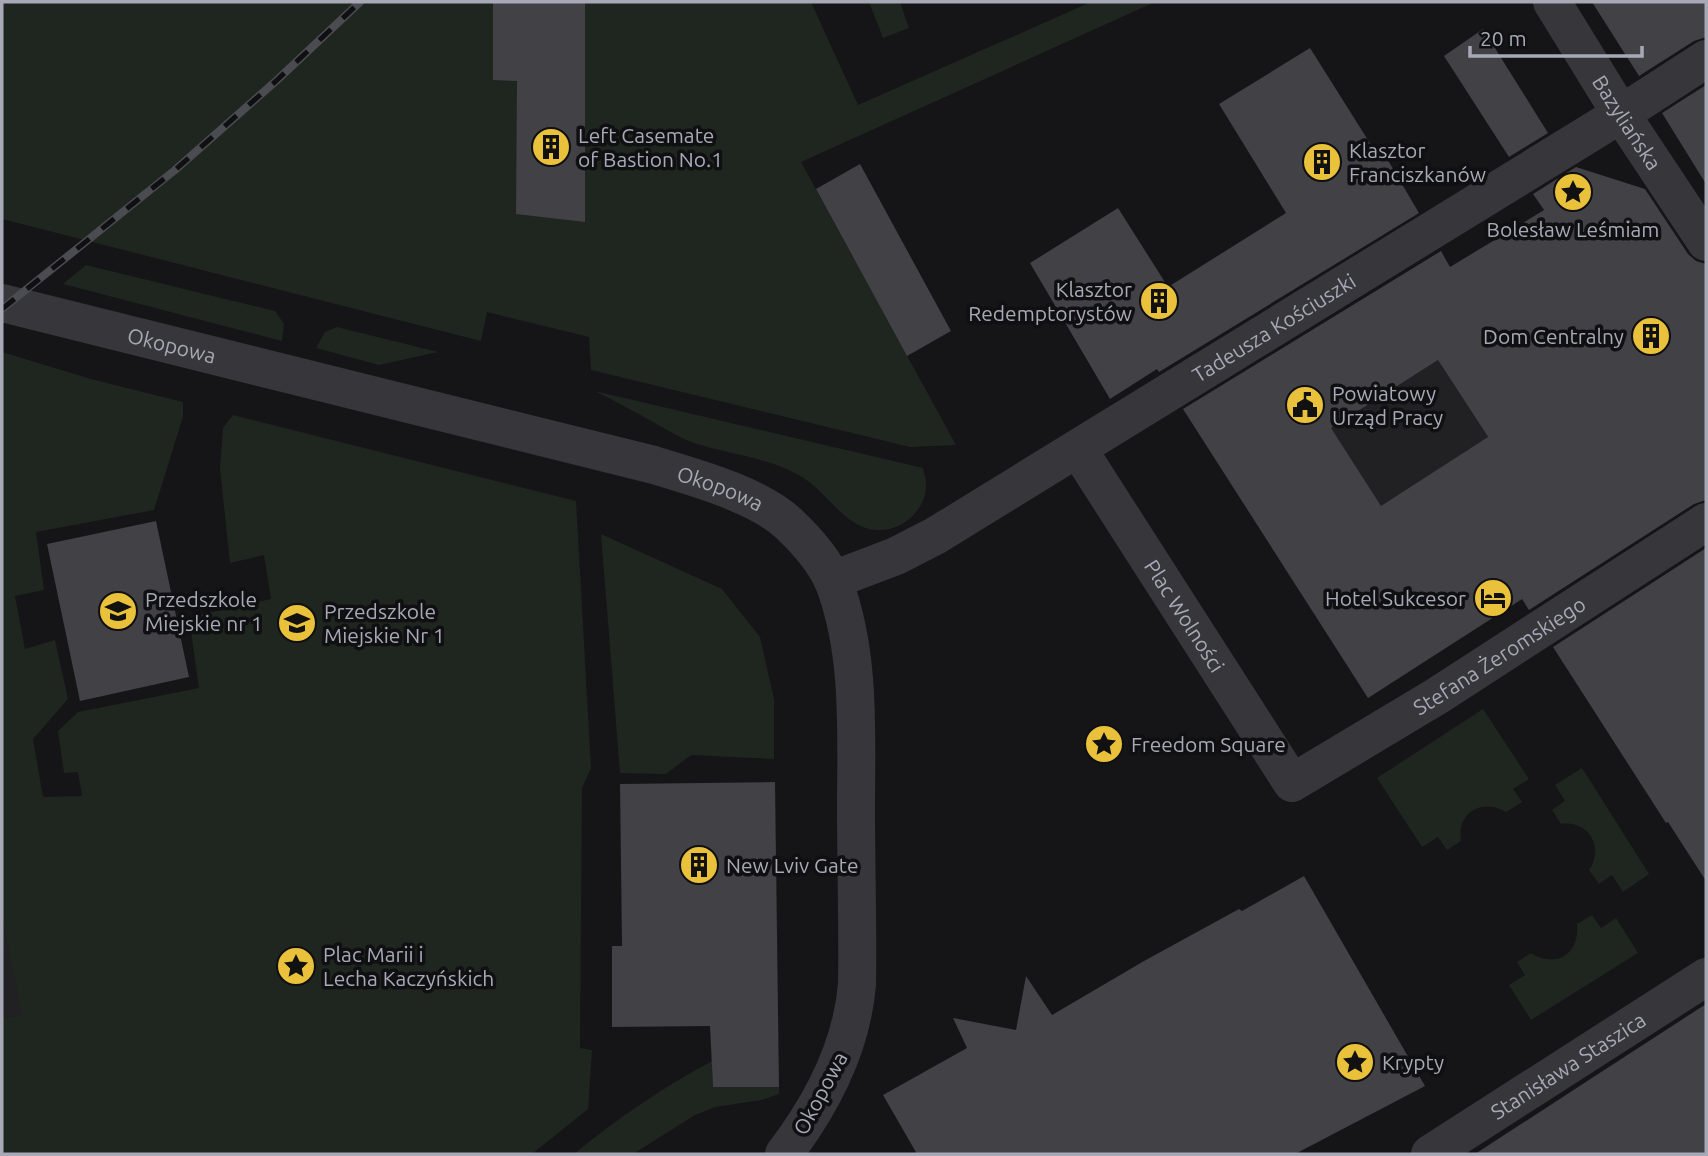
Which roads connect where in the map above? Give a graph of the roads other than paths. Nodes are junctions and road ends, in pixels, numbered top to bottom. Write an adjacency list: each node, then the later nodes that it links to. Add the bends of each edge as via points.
1 (1552, 2): 3 (street, Bazyliańska)
2 (1706, 59): 3 (street, Tadeusza Kościuszki)
3 (1621, 114): 4 (street, Bazyliańska); 6 (street, Tadeusza Kościuszki)
4 (1706, 242)
5 (2, 303): 8 (street, Okopowa, via 691,477 759,504 787,522)
6 (1078, 449): 8 (street, Tadeusza Kościuszki, via 936,536); 9 (street, Plac Wolności)
7 (1706, 522): 9 (street, Stefana Żeromskiego, via 1437,696)
8 (833, 580): 11 (street, Okopowa, via 854,684 855,1009 842,1055 826,1088)
9 (1292, 783)
10 (1706, 977): 12 (street, Stanisława Staszica)
11 (784, 1154)
12 (1430, 1154)

